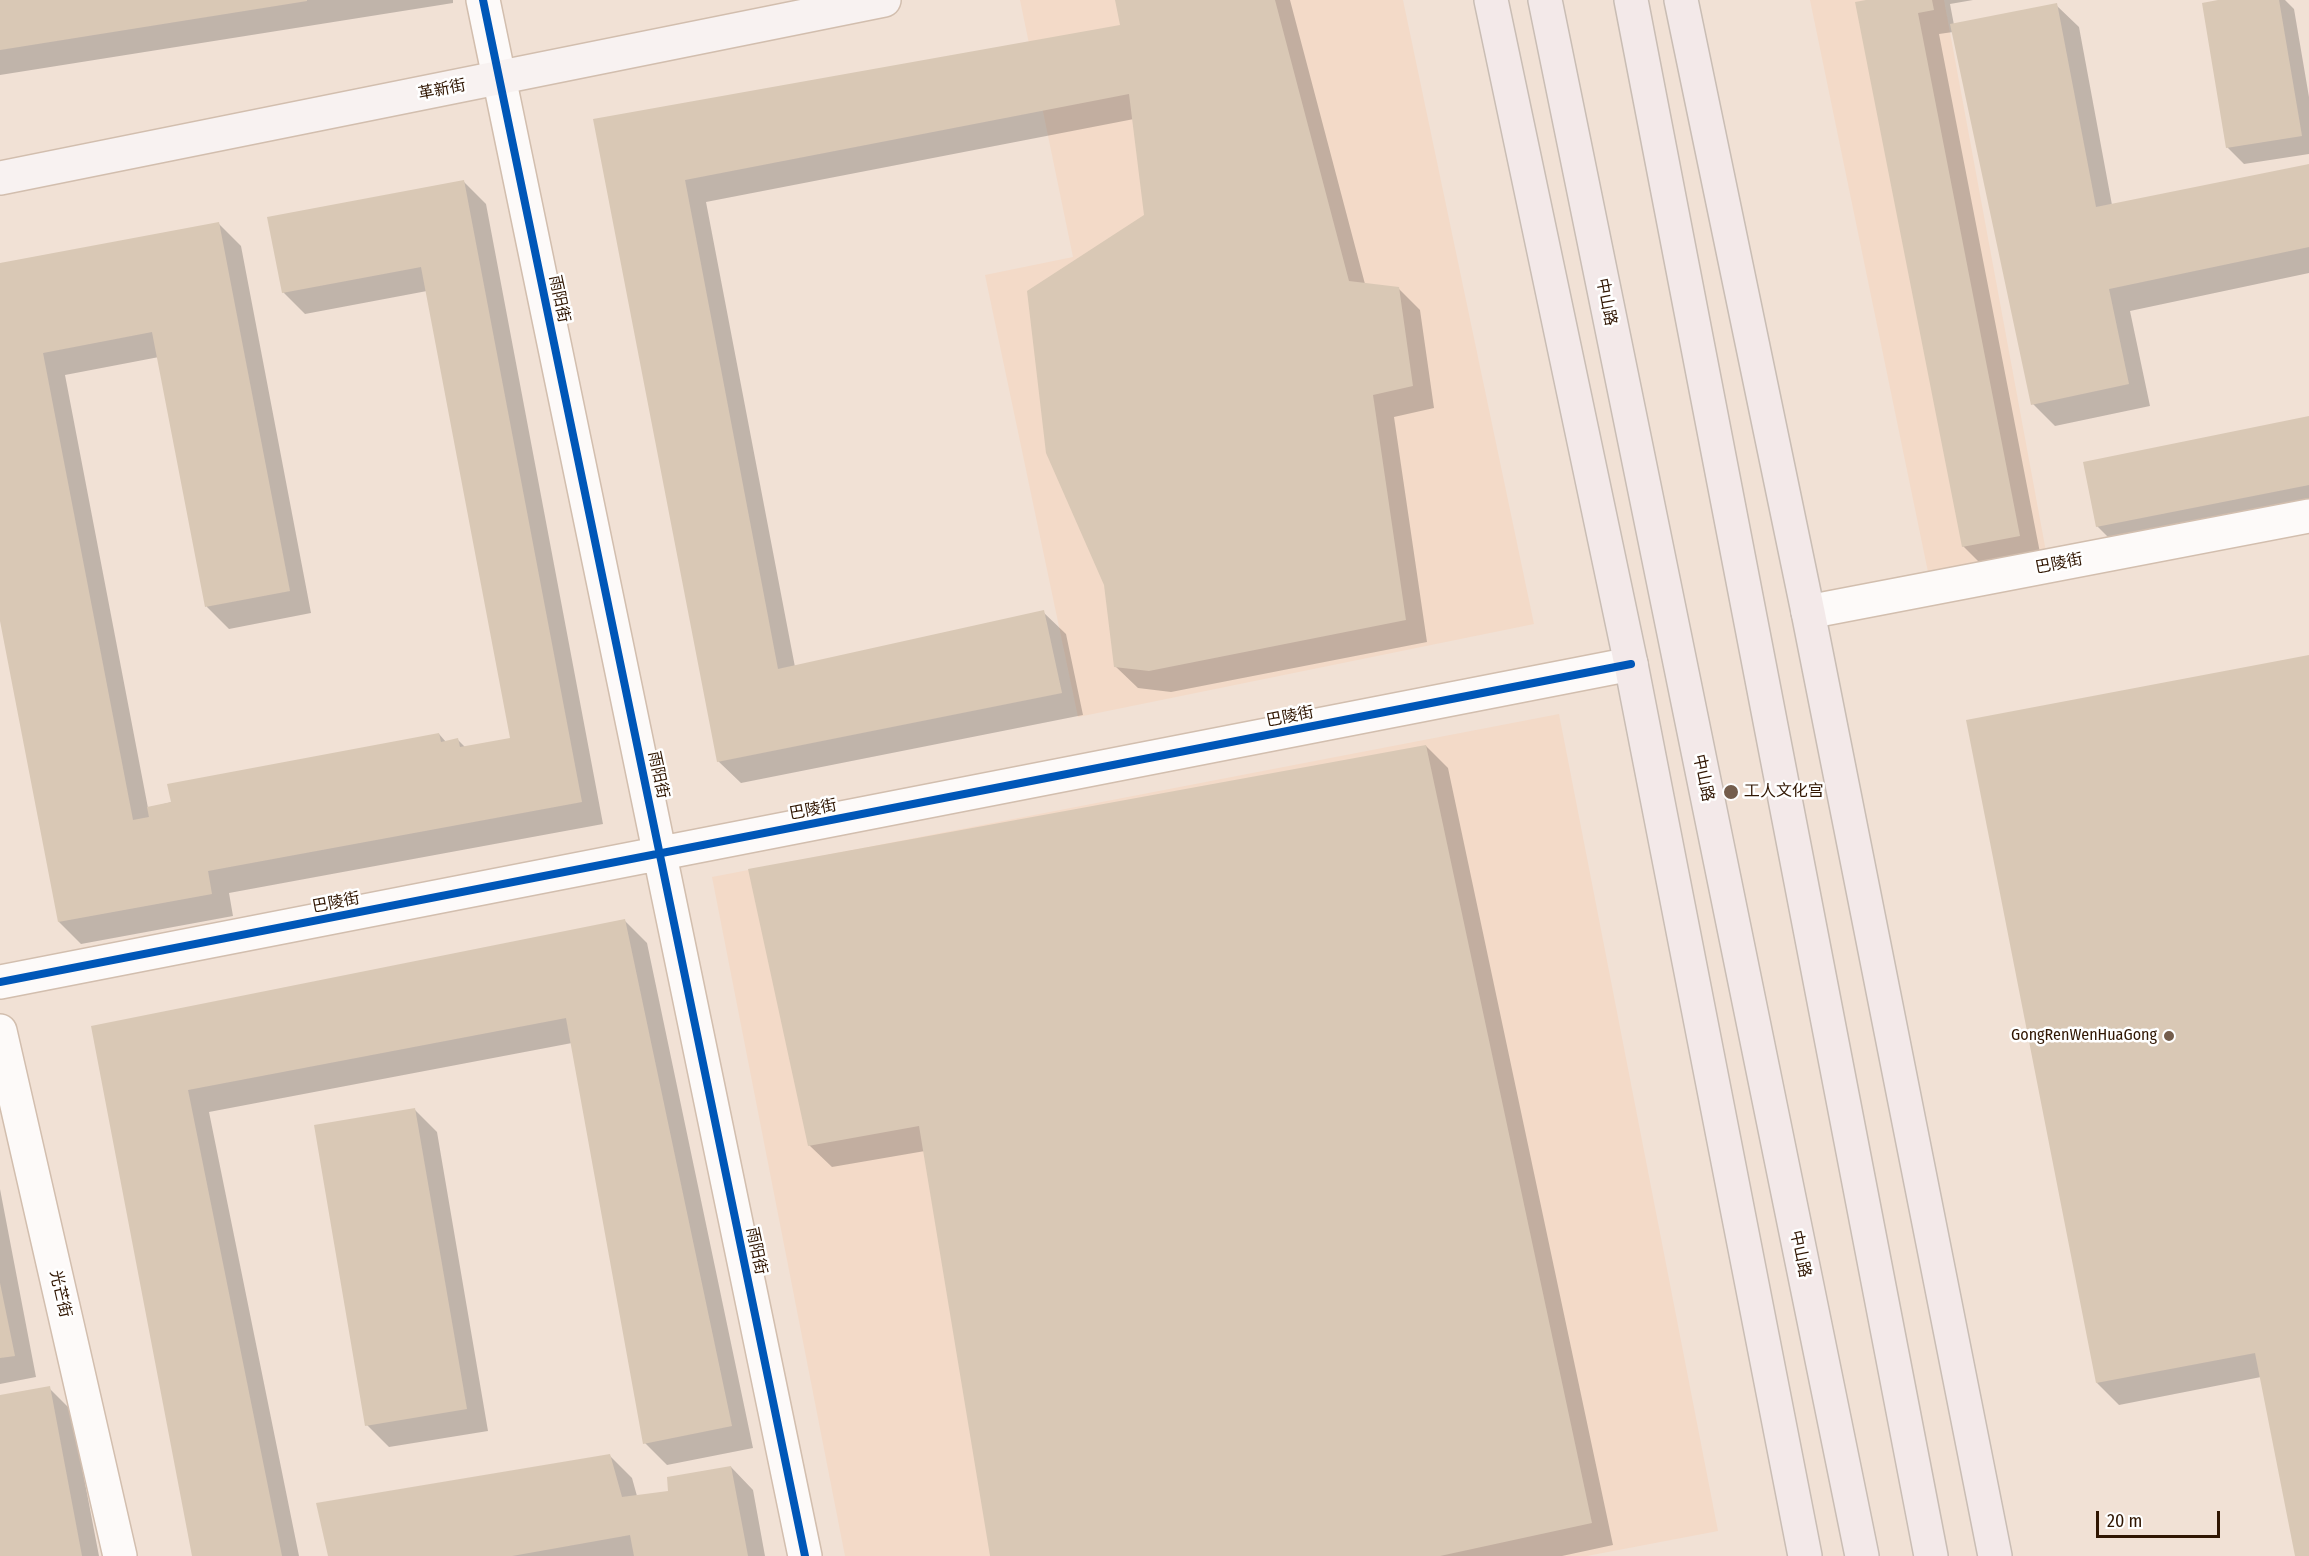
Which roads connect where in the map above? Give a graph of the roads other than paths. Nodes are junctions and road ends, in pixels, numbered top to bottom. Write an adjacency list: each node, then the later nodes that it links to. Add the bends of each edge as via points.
1 (483, 0): 7 (street, 雨阳街)
2 (884, 0): 7 (main road, 革新街)
3 (1491, 0): 11 (main road)
4 (1545, 0): 18 (main road, 中山路)
5 (1631, 0): 19 (main road)
6 (1681, 0): 10 (main road)
7 (500, 78): 8 (main road, 革新街); 12 (street, 雨阳街)
8 (0, 178)
9 (2309, 516): 10 (street, 巴陵街)
10 (1808, 612): 20 (main road)
11 (1630, 664): 12 (street, 巴陵街); 17 (main road)
12 (660, 854): 13 (street, 巴陵街); 16 (street, 雨阳街)
13 (0, 982)
14 (0, 1031): 15 (street, 光芒街)
15 (120, 1556)
16 (805, 1556)
17 (1805, 1556)
18 (1862, 1556)
19 (1931, 1556)
20 (1995, 1556)

